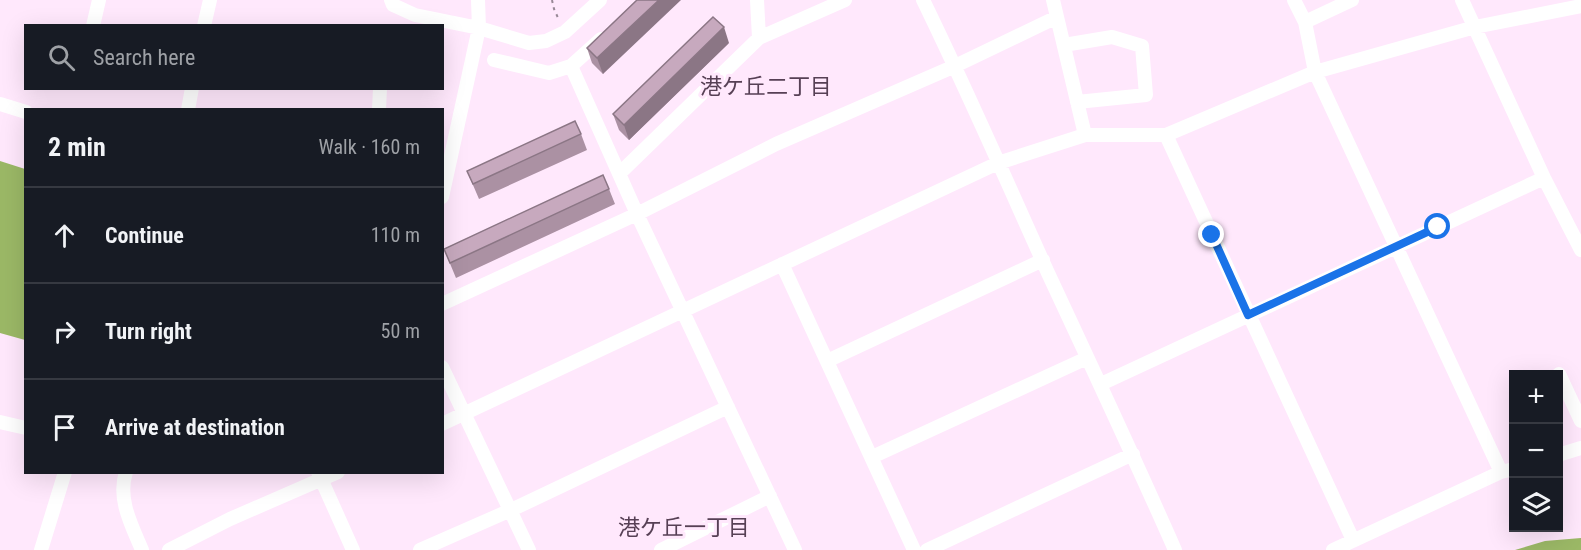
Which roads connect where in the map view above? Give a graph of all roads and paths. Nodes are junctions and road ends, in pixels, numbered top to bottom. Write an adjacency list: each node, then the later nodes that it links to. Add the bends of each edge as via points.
1 (99, 0): 17 (street)
2 (210, 0): 18 (street)
3 (391, 0): 20 (street, via 393,5 415,15)
4 (478, 0): 20 (street)
5 (552, 0): 22 (path)
6 (600, 0): 22 (street)
7 (757, 0): 23 (street)
8 (845, 0): 23 (street)
9 (923, 0): 27 (street)
10 (1053, 0): 15 (street)
11 (1294, 0): 16 (street)
12 (1352, 0): 16 (street)
13 (1461, 0): 19 (street)
14 (1581, 6): 19 (street)
15 (1057, 16): 24 (street); 27 (street)
16 (1305, 22): 28 (street)
17 (93, 24)
18 (204, 24)
19 (1475, 27): 28 (street); 42 (street)
20 (479, 28): 22 (street, via 529,43); 38 (street)
21 (611, 30): 26 (street)
22 (565, 32)
23 (759, 38): 40 (street)
24 (1064, 45): 31 (street); 31 (street, via 1112,37 1142,46 1146,95)
25 (494, 60): 26 (street, via 549,73)
26 (571, 66): 40 (street)
27 (955, 66): 39 (street); 43 (street, via 776,144)
28 (1315, 72): 37 (street); 44 (street)
29 (192, 90): 33 (street)
30 (380, 90): 34 (street)
31 (1077, 102): 36 (street)
32 (0, 104): 35 (street)
33 (188, 108)
34 (379, 108)
35 (24, 111)
36 (1085, 135): 37 (street); 39 (street)
37 (1166, 135): 50 (street)
38 (448, 140): 41 (street)
39 (998, 163): 46 (street); 47 (street)
40 (620, 173): 43 (street)
41 (444, 178)
42 (1544, 178): 44 (street); 45 (street)
43 (637, 214): 48 (street); 49 (street)
44 (1396, 247): 50 (street); 66 (street)
45 (1581, 250)
46 (1043, 260): 51 (street); 52 (street)
47 (782, 264): 49 (street); 52 (street)
48 (444, 303)
49 (682, 310): 56 (street); 57 (street)
50 (1248, 315): 54 (street); 72 (street)
51 (1087, 358): 54 (street); 65 (street)
52 (827, 361): 65 (street)
53 (444, 371): 57 (street)
54 (1101, 384): 64 (street)
55 (1563, 384): 58 (street)
56 (728, 407): 70 (street); 71 (street)
57 (465, 414): 60 (street); 71 (street)
58 (1581, 421)
59 (0, 422): 61 (street)
60 (444, 423)
61 (24, 428)
62 (1581, 448): 63 (street)
63 (1563, 453)
64 (1133, 454): 82 (street); 83 (street)
65 (872, 457): 81 (street)
66 (1507, 470): 72 (street)
67 (64, 474): 73 (street)
68 (125, 474): 74 (street, via 124,507)
69 (320, 476): 75 (street); 76 (street)
70 (770, 496): 79 (street); 80 (street)
71 (511, 510): 77 (street); 78 (street)
72 (1353, 540): 84 (street)
73 (41, 550)
74 (142, 550)
75 (169, 550)
76 (353, 550)
77 (420, 550)
78 (529, 550)
79 (661, 550)
80 (795, 550)
81 (914, 550)
82 (927, 550)
83 (1175, 550)
84 (1332, 550)

